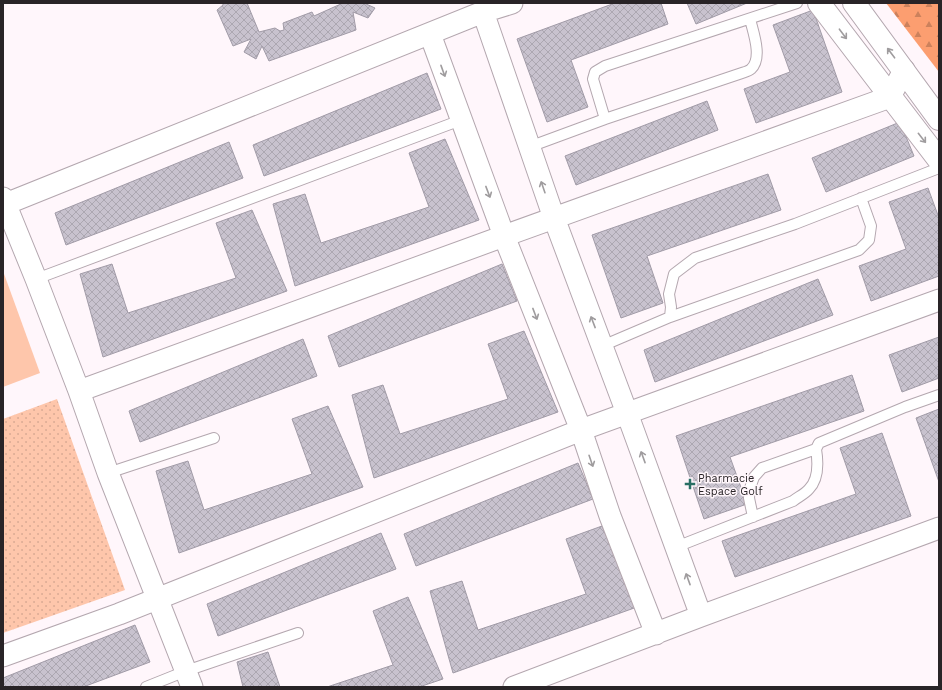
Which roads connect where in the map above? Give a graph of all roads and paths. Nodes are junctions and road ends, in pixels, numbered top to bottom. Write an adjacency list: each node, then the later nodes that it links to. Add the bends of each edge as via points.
1 (512, 3): 5 (street)
2 (797, 3): 6 (lane)
3 (819, 3): 9 (street, one-way to 9)
4 (854, 3): 8 (street, one-way to 4)
5 (483, 12): 7 (street); 13 (street)
6 (750, 19): 10 (lane, via 758,50 752,68); 10 (lane, via 605,66 595,72 593,79)
7 (430, 34): 12 (street, one-way to 12); 17 (street)
8 (904, 70): 9 (street); 11 (street)
9 (890, 97): 14 (street, one-way to 14); 18 (street)
10 (605, 119): 13 (lane)
11 (939, 119)
12 (461, 120): 19 (street, one-way to 19); 20 (lane)
13 (529, 147): 18 (street, one-way to 13)
14 (939, 160)
15 (939, 168): 16 (lane)
16 (861, 198): 22 (lane, via 795,224 695,258 674,274 669,294); 22 (lane, via 871,226 869,240 859,250)
17 (4, 203): 20 (street)
18 (554, 218): 19 (street); 23 (street, one-way to 18)
19 (504, 236): 24 (street); 27 (street, one-way to 27)
20 (36, 279): 24 (street)
21 (939, 300): 26 (street)
22 (670, 317): 23 (lane)
23 (602, 346): 26 (street)
24 (79, 392): 30 (street)
25 (939, 395): 29 (lane, via 819,443)
26 (627, 413): 27 (street); 33 (street, one-way to 26)
27 (581, 430): 34 (street); 37 (street, one-way to 37, via 610,516)
28 (214, 438): 30 (lane)
29 (816, 449): 31 (lane, via 817,474 810,489 793,501); 31 (lane, via 762,468 754,477 750,488 749,498)
30 (108, 473): 34 (street)
31 (753, 517): 33 (lane)
32 (939, 528): 35 (street)
33 (676, 547): 35 (street, one-way to 33)
34 (158, 598): 38 (street); 39 (street)
35 (701, 616): 37 (street)
36 (298, 633): 39 (lane)
37 (656, 634): 41 (street)
38 (3, 656)
39 (189, 679): 40 (lane)
40 (146, 687)
41 (514, 687)

